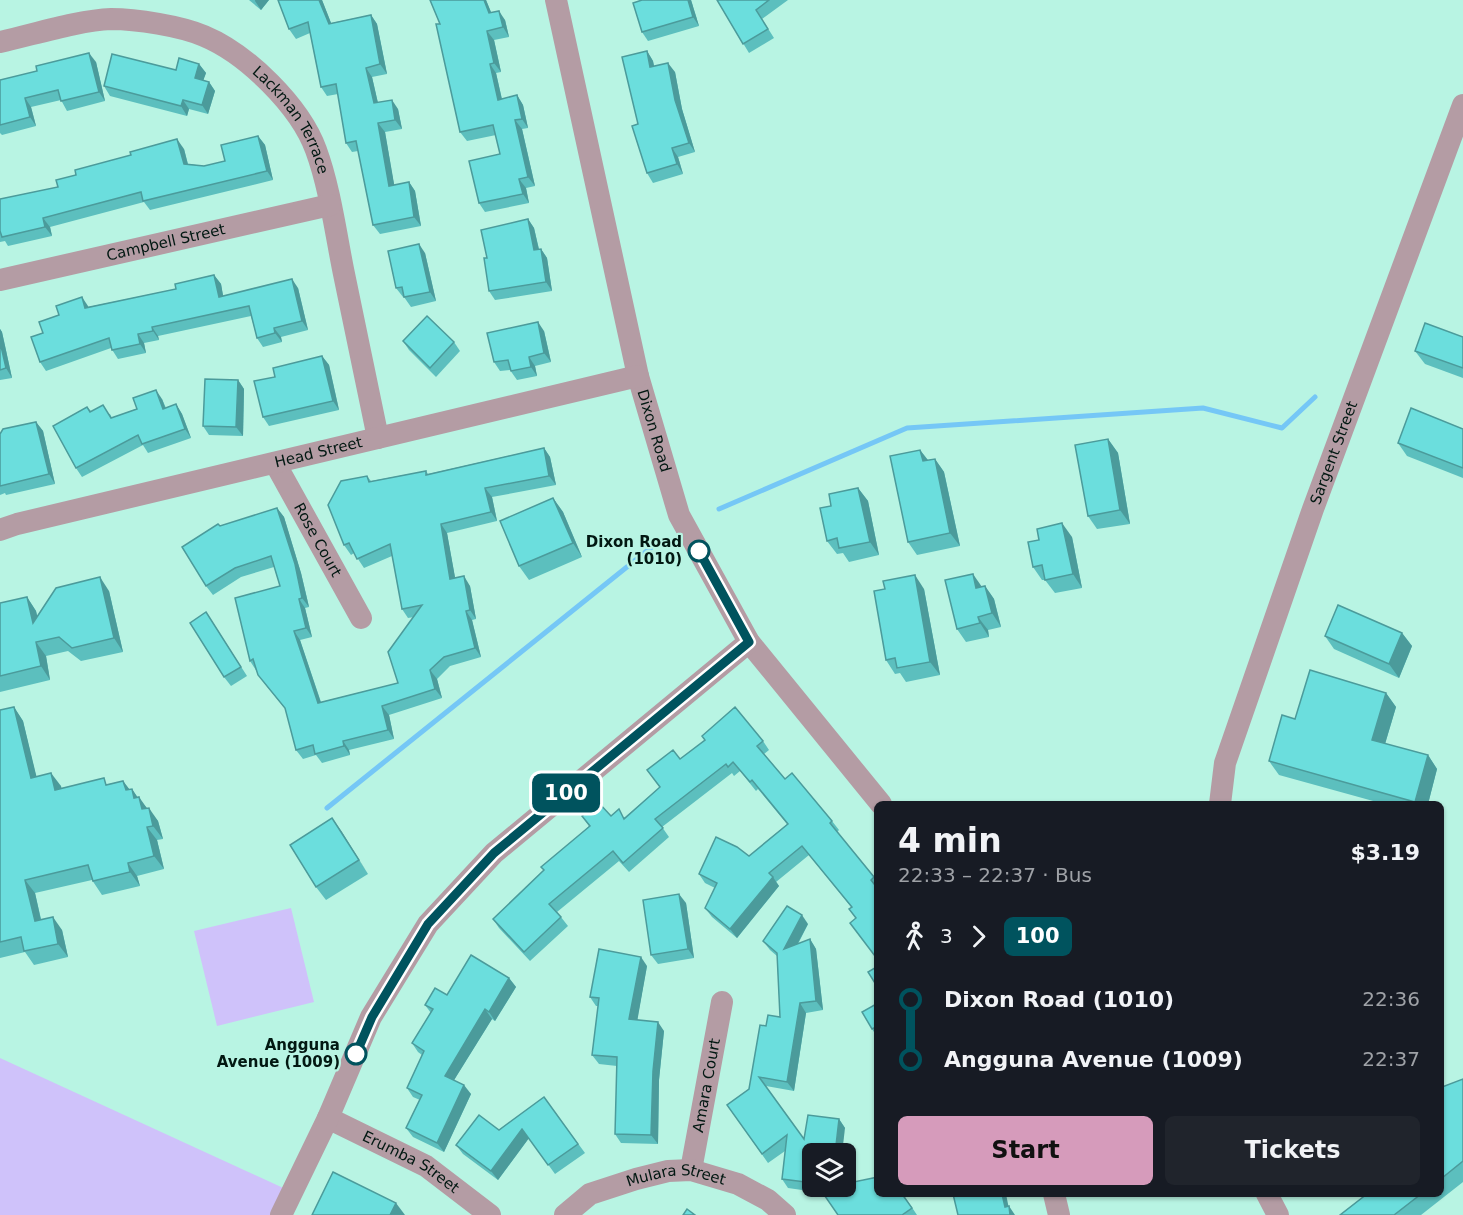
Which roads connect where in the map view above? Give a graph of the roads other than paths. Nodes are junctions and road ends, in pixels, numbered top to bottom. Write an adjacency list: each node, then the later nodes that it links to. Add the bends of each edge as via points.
1 (556, 0): 6 (street, Dixon Road)
2 (0, 42): 4 (street, Lackman Terrace, via 111,19 181,28 207,37 267,79 287,101 316,151)
3 (1463, 105): 13 (street, Sargent Street, via 1313,509 1225,763)
4 (330, 205): 5 (street, Campbell Street); 7 (street, Lackman Terrace)
5 (0, 280)
6 (638, 376): 7 (street, Head Street); 11 (street, Dixon Road, via 679,515)
7 (378, 438): 8 (street, Head Street)
8 (274, 463): 9 (street, Head Street); 10 (street, Rose Court)
9 (0, 530)
10 (361, 618)
11 (749, 642): 12 (street, Dixon Road); 15 (street, via 494,853 428,924 372,1017)
12 (879, 801)
13 (1220, 801)
14 (722, 1002): 16 (street, Amara Court)
15 (328, 1118): 19 (street); 20 (street, Erumba Street, via 426,1166)
16 (691, 1170): 21 (street, Mulara Street, via 668,1171 590,1194); 22 (street, Mulara Street, via 738,1184 768,1200)
17 (1055, 1197): 23 (street)
18 (1269, 1197): 24 (street)
19 (281, 1215)
20 (490, 1215)
21 (565, 1215)
22 (785, 1215)
23 (1059, 1215)
24 (1278, 1215)

